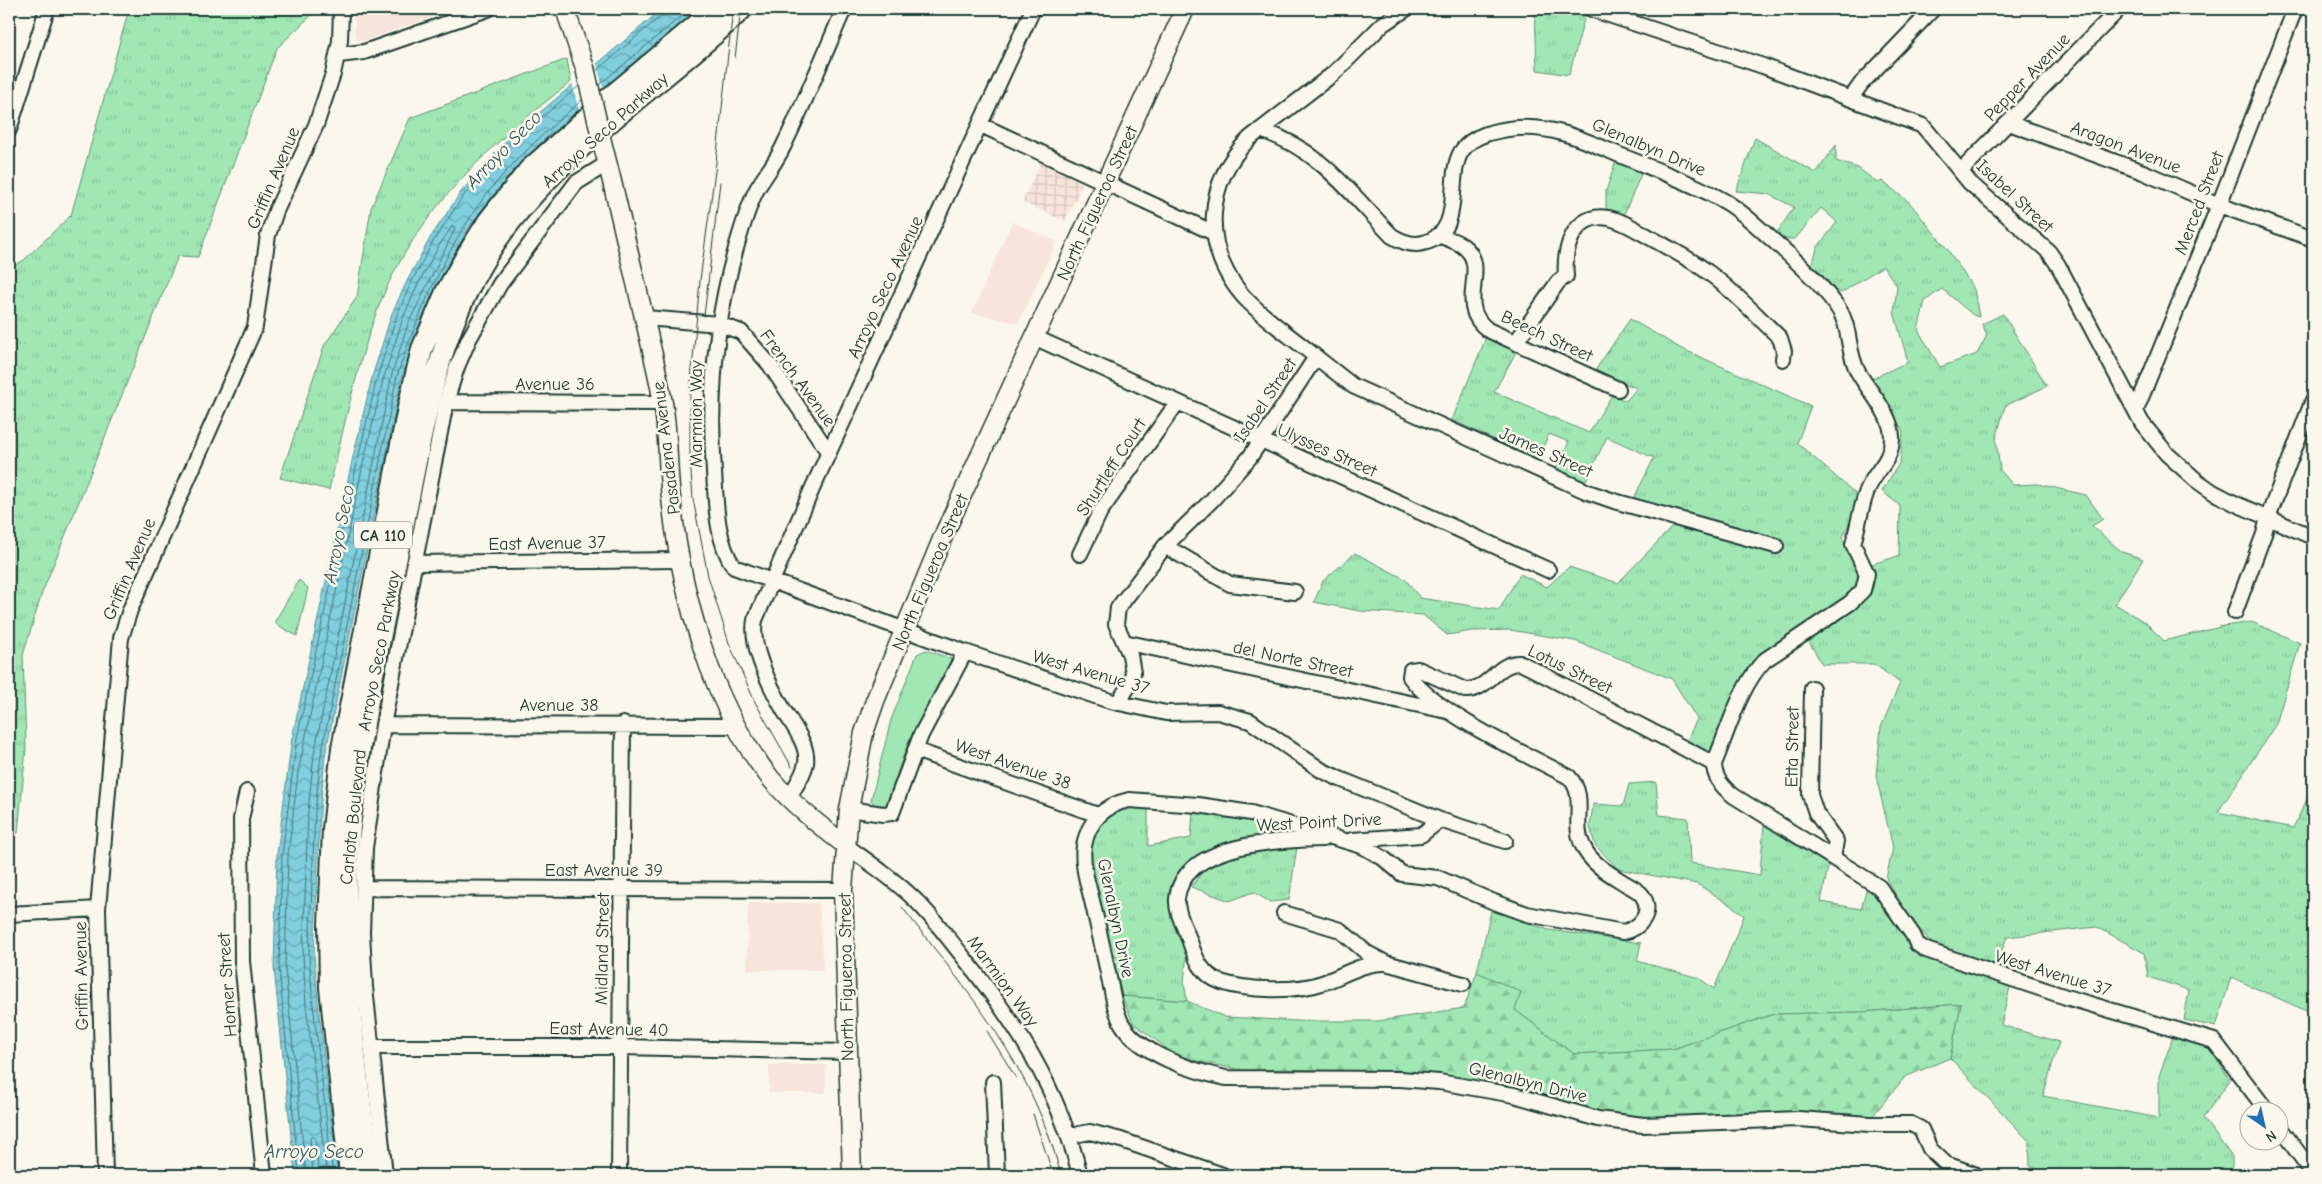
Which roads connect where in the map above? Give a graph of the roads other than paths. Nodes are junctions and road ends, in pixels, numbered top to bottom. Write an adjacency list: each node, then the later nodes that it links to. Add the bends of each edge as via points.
1 (47, 9): 19 (street)
2 (341, 9): 15 (street, Griffin Avenue)
3 (488, 9): 15 (street, via 364,52)
4 (565, 9): 21 (main road, Pasadena Avenue, bridge, via 585,68)
5 (716, 9): 92 (highway, Arroyo Seco Parkway / CA 110, via 529,170 489,220 468,253 446,292 422,349 342,748 333,829 330,988)
6 (742, 9): 93 (highway, Arroyo Seco Parkway / CA 110, via 542,184 486,257 460,307 441,357 426,413 362,737 351,816 346,908 349,1006)
7 (844, 9): 29 (street, Marmion Way, via 782,148 756,190 743,225)
8 (1034, 9): 18 (street, Arroyo Seco Avenue)
9 (1185, 9): 23 (main road, North Figueroa Street)
10 (1406, 9): 20 (street, Isabel Street, via 1384,24 1333,74)
11 (1591, 9): 16 (street, Isabel Street)
12 (1933, 9): 16 (street)
13 (2295, 9): 24 (street, Merced Street)
14 (2116, 10): 17 (street, Pepper Avenue)
15 (339, 55): 77 (street, Griffin Avenue, via 316,124 271,223 254,327 124,626 119,652)
16 (1851, 98): 22 (street, Isabel Street, via 1923,126)
17 (2009, 122): 22 (street, Pepper Avenue); 24 (street, Aragon Avenue, via 2143,172)
18 (981, 125): 23 (street); 41 (street, Arroyo Seco Avenue)
19 (9, 130)
20 (1260, 130): 25 (street, Isabel Street, via 1239,148 1223,174 1214,202); 26 (street, via 1309,153 1392,236 1409,244 1420,244)
21 (608, 164): 28 (main road, Pasadena Avenue); 36 (street, Carlota Boulevard, via 576,183 500,284 469,339)
22 (1961, 171): 39 (street, Isabel Street, via 2053,259)
23 (1106, 184): 25 (street); 30 (main road, North Figueroa Street)
24 (2219, 205): 27 (street, Aragon Avenue); 39 (street, Merced Street)
25 (1214, 233): 32 (street, Isabel Street, via 1224,266 1242,295)
26 (1438, 235): 31 (street, Beech Street, via 1463,246 1470,253 1475,276 1473,314 1478,323); 64 (street, Glenalbyn Drive, via 1451,215 1457,161 1474,139 1518,128 1551,130 1579,138 1703,190 1735,208 1806,270 1838,306 1847,324 1854,364 1885,415 1893,437 1888,459 1867,490 1852,544 1867,574 1863,590 1850,603 1756,669)
27 (2313, 240)
28 (645, 318): 29 (street, French Avenue); 37 (main road, Pasadena Avenue)
29 (718, 324): 41 (street, French Avenue, via 741,332 754,346); 50 (street, Marmion Way, via 712,410 716,499 724,546 734,567)
30 (1036, 338): 38 (street, Ulysses Street); 53 (main road, North Figueroa Street, via 945,532)
31 (1516, 342): 33 (street, via 1558,282 1566,276 1566,247 1574,231 1590,220 1605,218 1621,222 1709,273 1780,338); 34 (street, Beech Street)
32 (1316, 357): 40 (street, Isabel Street); 45 (street, James Street, via 1353,386 1588,492)
33 (1783, 359)
34 (1618, 389)
35 (2313, 400): 42 (street)
36 (446, 402): 37 (street, Avenue 36); 48 (street, Carlota Boulevard)
37 (663, 403): 47 (main road, Pasadena Avenue, via 671,505)
38 (1177, 403): 40 (street, Ulysses Street); 46 (street, Shurtleff Court, via 1100,512)
39 (2136, 410): 42 (street, Isabel Street, via 2142,423 2167,454 2196,480 2236,504)
40 (1261, 441): 44 (street, Isabel Street, via 1232,479); 49 (street, Ulysses Street)
41 (829, 452): 50 (street, Arroyo Seco Avenue)
42 (2268, 517): 43 (street, Isabel Street); 52 (street)
43 (2313, 537)
44 (1164, 546): 51 (street, via 1230,584); 54 (street, Isabel Street, via 1118,608 1116,624)
45 (1776, 546)
46 (1080, 554)
47 (681, 560): 48 (street, East Avenue 37); 62 (main road, Pasadena Avenue, via 695,620)
48 (414, 563): 60 (street, Carlota Boulevard)
49 (1548, 570)
50 (772, 582): 53 (street, West Avenue 37); 66 (street, via 753,629 759,657 780,705 806,751 804,772)
51 (1295, 592)
52 (2235, 612)
53 (905, 631): 55 (street, West Avenue 37); 67 (main road, North Figueroa Street, via 874,701 864,733)
54 (1124, 642): 58 (street, Isabel Street, via 1133,663 1133,673); 59 (street, del Norte Street)
55 (964, 652): 58 (street, West Avenue 37); 63 (street)
56 (1411, 670): 59 (street, Glenalbyn Drive, via 1410,677 1416,685); 64 (street, Lotus Street, via 1418,669 1472,691 1504,666 1512,662 1521,663)
57 (1812, 688): 73 (street, Etta Street, via 1810,795 1816,813 1836,841)
58 (1118, 703): 69 (street, West Avenue 37, via 1166,713 1189,710 1218,712 1250,721 1321,770)
59 (1453, 712): 70 (street, Glenalbyn Drive, via 1574,783 1578,791 1578,827 1583,847 1602,869 1640,893 1646,906 1643,921 1624,932 1527,914 1438,878 1402,874 1372,851)
60 (383, 724): 61 (street, Avenue 38); 74 (street, Carlota Boulevard, via 365,848)
61 (623, 724): 62 (street, Avenue 38); 75 (street, Midland Street)
62 (736, 726): 66 (main road, Pasadena Avenue, via 764,770)
63 (915, 750): 67 (street, via 892,813); 68 (street, West Avenue 38)
64 (1714, 764): 73 (street, West Avenue 37, via 1714,772 1727,792)
65 (247, 792): 91 (street, Homer Street, via 241,819 242,961)
66 (789, 797): 72 (main road, Pasadena Avenue)
67 (850, 809): 72 (main road, North Figueroa Street)
68 (1098, 815): 70 (street, Glenalbyn Drive, via 1117,802 1152,800 1251,813); 100 (street, Glenalbyn Drive, via 1086,836 1083,859 1115,1006 1129,1033 1187,1068 1236,1078 1439,1082 1514,1095 1598,1119 1643,1125 1798,1119 1911,1124 1921,1129 1930,1149 1946,1164)
69 (1440, 820): 70 (street, West Point Drive, via 1422,835); 71 (street, West Avenue 37)
70 (1342, 841): 80 (street, West Point Drive, via 1276,840 1204,860 1188,873 1177,898 1179,911 1202,969 1227,984 1250,988 1303,987 1326,982 1366,964)
71 (1505, 841)
72 (845, 845): 76 (main road, North Figueroa Street); 87 (street, Marmion Way, via 912,896 997,1000 1039,1066)
73 (1833, 858): 86 (street, West Avenue 37, via 1879,888 1917,944 1926,950 2056,994 2214,1041)
74 (364, 888): 75 (street, East Avenue 39); 82 (street, Carlota Boulevard, via 362,932)
75 (621, 888): 76 (street, East Avenue 39); 83 (street, Midland Street)
76 (843, 890): 84 (main road, North Figueroa Street)
77 (98, 909): 79 (street); 90 (street, Griffin Avenue)
78 (1284, 913): 80 (street, via 1340,930 1367,953)
79 (9, 914)
80 (1386, 963): 81 (street, West Point Drive)
81 (1463, 984)
82 (371, 1047): 83 (street, East Avenue 40); 94 (street, Carlota Boulevard)
83 (619, 1047): 84 (street, East Avenue 40); 95 (street, Midland Street)
84 (848, 1052): 96 (main road, North Figueroa Street)
85 (993, 1082): 97 (street)
86 (2260, 1102)
87 (1069, 1136): 98 (street, Marmion Way); 99 (street, via 1090,1132)
88 (2290, 1142): 89 (street)
89 (2313, 1173)
90 (105, 1175)
91 (264, 1175)
92 (350, 1175)
93 (369, 1175)
94 (385, 1175)
95 (619, 1175)
96 (852, 1175)
97 (997, 1175)
98 (1080, 1175)
99 (1223, 1175)
100 (1977, 1175)

